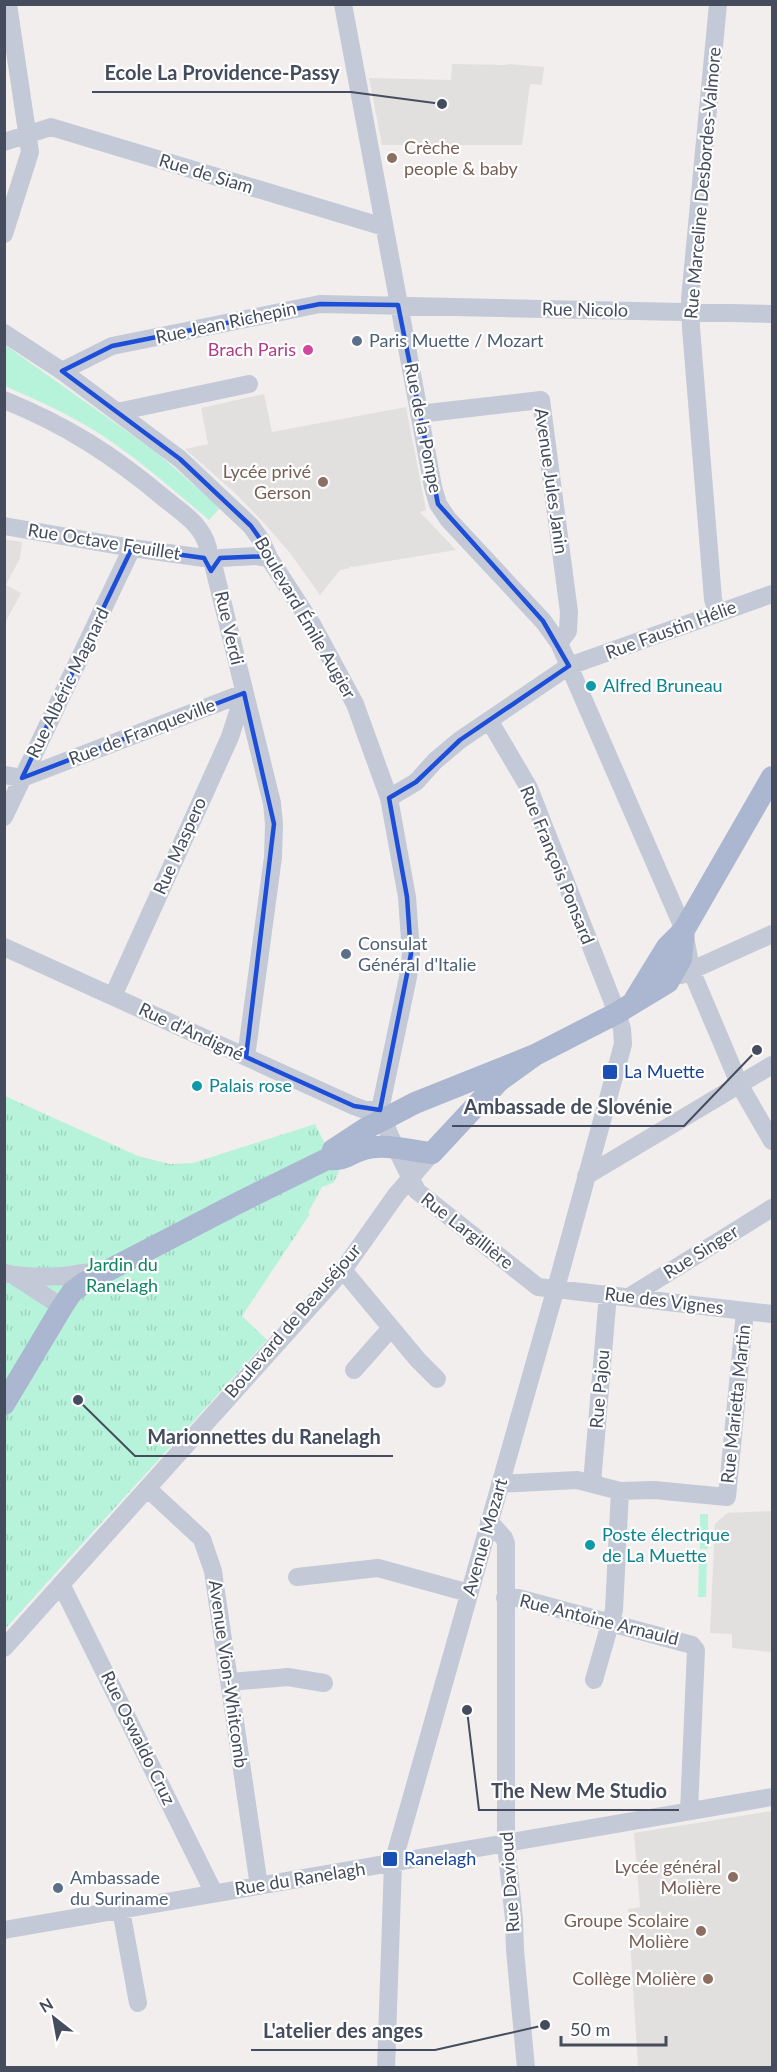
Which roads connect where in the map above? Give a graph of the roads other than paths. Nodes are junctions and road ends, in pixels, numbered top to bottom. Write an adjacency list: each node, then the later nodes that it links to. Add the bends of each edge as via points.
1 (8, 4): 4 (street)
2 (343, 4): 6 (street, Rue de la Pompe)
3 (718, 4): 9 (street, Rue Marceline Desbordes-Valmore)
4 (28, 135): 5 (street, Rue de Siam); 6 (street, Rue de Siam, via 51,127); 7 (street, via 30,152)
5 (4, 142)
6 (384, 227): 8 (street, Rue de la Pompe)
7 (4, 234)
8 (398, 304): 9 (street, Rue Nicolo); 12 (street, Rue Jean Richepin, via 320,304 112,346); 16 (street, Rue de la Pompe)
9 (690, 313): 10 (street, Rue Nicolo); 22 (street, Rue Marceline Desbordes-Valmore)
10 (772, 314)
11 (4, 333): 12 (street, Boulevard Émile Augier)
12 (62, 371): 15 (street, Boulevard Émile Augier)
13 (249, 384): 15 (street)
14 (4, 400): 19 (street, Rue Verdi, via 90,442 126,466 196,524 206,538)
15 (117, 412): 20 (street, Boulevard Émile Augier, via 180,459 251,526)
16 (419, 414): 23 (street, Rue de la Pompe, via 438,504); 23 (street, Avenue Jules Janin, via 541,400 569,612 568,631)
17 (4, 526): 18 (street, Rue Octave Feuillet)
18 (132, 548): 19 (street, Rue Octave Feuillet); 27 (street, Rue Albéric Magnard)
19 (211, 557): 20 (street, Rue Octave Feuillet); 25 (street, Rue Verdi)
20 (269, 558): 29 (street, Boulevard Émile Augier, via 313,626 355,704)
21 (772, 594): 22 (street, Rue Faustin Hélie)
22 (717, 613): 24 (street, Rue Faustin Hélie)
23 (559, 643): 24 (street, Rue de la Pompe)
24 (569, 666): 26 (street, Rue Faustin Hélie); 31 (street, Rue de la Pompe)
25 (244, 693): 27 (street, Rue de Franqueville); 36 (street, Rue Maspero, via 230,737); 39 (street, Rue Verdi, via 274,824)
26 (489, 720): 29 (street, Rue Faustin Hélie, via 435,761 416,782); 37 (street, Rue François Ponsard, via 529,788)
27 (13, 776): 30 (street, Rue Albéric Magnard)
28 (772, 777): 31 (main road)
29 (389, 798): 42 (street, Boulevard Émile Augier, via 407,897 411,954)
30 (4, 817)
31 (684, 930): 34 (street, Rue de la Pompe); 35 (main road, via 681,959); 37 (main road)
32 (772, 934): 34 (street)
33 (4, 947): 36 (street, Rue d'Andigné)
34 (691, 970): 35 (street); 41 (street, Rue de la Pompe)
35 (668, 982): 37 (main road)
36 (112, 996): 39 (street, Rue d'Andigné)
37 (624, 1009): 38 (main road); 47 (street, Avenue Mozart, via 623,1044)
38 (535, 1055): 42 (main road); 45 (main road, via 499,1081)
39 (246, 1058): 42 (street, Rue d'Andigné)
40 (772, 1065): 41 (street)
41 (740, 1084): 43 (street, Rue de la Pompe); 47 (street)
42 (382, 1115): 44 (street, Rue Largillière); 46 (main road, via 334,1149)
43 (772, 1141)
44 (396, 1149): 45 (main road); 46 (main road, via 376,1147 340,1160); 48 (street, Rue Largillière)
45 (432, 1153): 48 (street, Boulevard de Beauséjour)
46 (327, 1159): 51 (main road)
47 (586, 1176): 53 (street, Avenue Mozart)
48 (409, 1178): 50 (street, Boulevard de Beauséjour); 53 (street, Rue Largillière, via 417,1191 538,1287)
49 (772, 1208): 55 (street, Rue Singer)
50 (343, 1270): 59 (street); 65 (street, Boulevard de Beauséjour)
51 (105, 1271): 52 (street, via 62,1276); 56 (main road, via 72,1292)
52 (9, 1274): 56 (street)
53 (555, 1289): 54 (street, Rue des Vignes); 64 (street, Avenue Mozart)
54 (608, 1294): 55 (street, Rue des Vignes); 63 (street, Rue Pajou)
55 (629, 1297): 57 (street, Rue des Vignes)
56 (62, 1307): 62 (main road)
57 (746, 1311): 58 (street, Rue des Vignes); 66 (street, Rue Marietta Martin, via 727,1497)
58 (772, 1314)
59 (392, 1328): 60 (street); 61 (street)
60 (354, 1370)
61 (437, 1379)
62 (4, 1404)
63 (592, 1483): 64 (street, via 577,1480); 66 (street)
64 (500, 1484): 67 (street, Avenue Mozart)
65 (147, 1488): 69 (street, Boulevard de Beauséjour); 75 (street, Avenue Vion-Whitcomb, via 202,1539 213,1571)
66 (620, 1491): 72 (street)
67 (489, 1521): 70 (street, Avenue Mozart); 71 (street, Rue Davioud, via 506,1543)
68 (297, 1577): 70 (street, via 378,1568)
69 (61, 1584): 73 (street, Boulevard de Beauséjour); 82 (street, Rue Oswaldo Cruz)
70 (469, 1593): 80 (street, Avenue Mozart)
71 (505, 1598): 72 (street, Rue Antoine Arnauld, via 519,1598); 79 (street, Rue Davioud)
72 (610, 1624): 74 (street); 78 (street, Rue Antoine Arnauld, via 696,1650)
73 (4, 1648)
74 (594, 1680)
75 (230, 1682): 76 (street, via 288,1677); 81 (street, Avenue Vion-Whitcomb)
76 (324, 1683)
77 (772, 1797): 78 (street, Rue du Ranelagh)
78 (689, 1811): 79 (street, Rue du Ranelagh)
79 (506, 1844): 80 (street, Rue du Ranelagh); 87 (street, Rue Davioud)
80 (393, 1863): 81 (street, Rue du Ranelagh); 86 (street, Avenue Mozart)
81 (259, 1886): 82 (street, Rue du Ranelagh)
82 (214, 1893): 83 (street, Rue du Ranelagh)
83 (121, 1910): 84 (street, Rue du Ranelagh); 85 (street)
84 (4, 1930)
85 (138, 2003)
86 (386, 2067)
87 (525, 2067)

